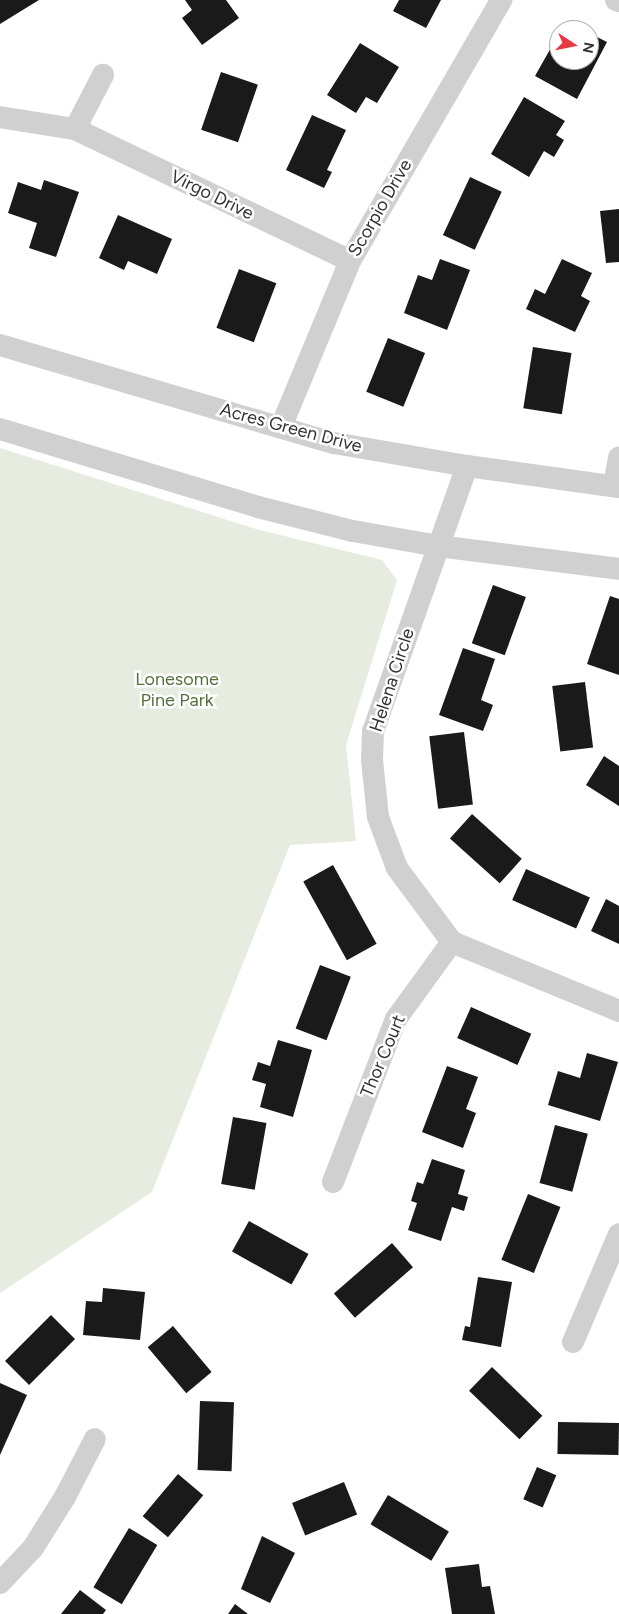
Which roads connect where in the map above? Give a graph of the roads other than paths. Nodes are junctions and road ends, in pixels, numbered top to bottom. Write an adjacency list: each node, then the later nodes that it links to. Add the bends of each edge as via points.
1 (501, 0): 5 (street, Scorpio Drive)
2 (103, 75): 4 (street)
3 (0, 117): 4 (street, Virgo Drive)
4 (75, 129): 5 (street, Virgo Drive)
5 (350, 260): 7 (street, Scorpio Drive)
6 (0, 345): 7 (street, Acres Green Drive)
7 (281, 427): 10 (street, Acres Green Drive, via 334,443)
8 (0, 429): 12 (street, via 258,507 353,531)
9 (619, 457): 11 (street)
10 (467, 466): 11 (street, Acres Green Drive); 12 (street, Helena Circle)
11 (616, 486)
12 (438, 546): 13 (street); 14 (street, Helena Circle, via 380,703 373,731 372,760 378,817 397,868)
13 (619, 569)
14 (452, 942): 15 (street); 16 (street, Thor Court, via 396,1019)
15 (619, 1011)
16 (333, 1182)
17 (619, 1234): 18 (street)
18 (574, 1342)
19 (95, 1439): 20 (street, via 65,1497 33,1548)
20 (0, 1583)

